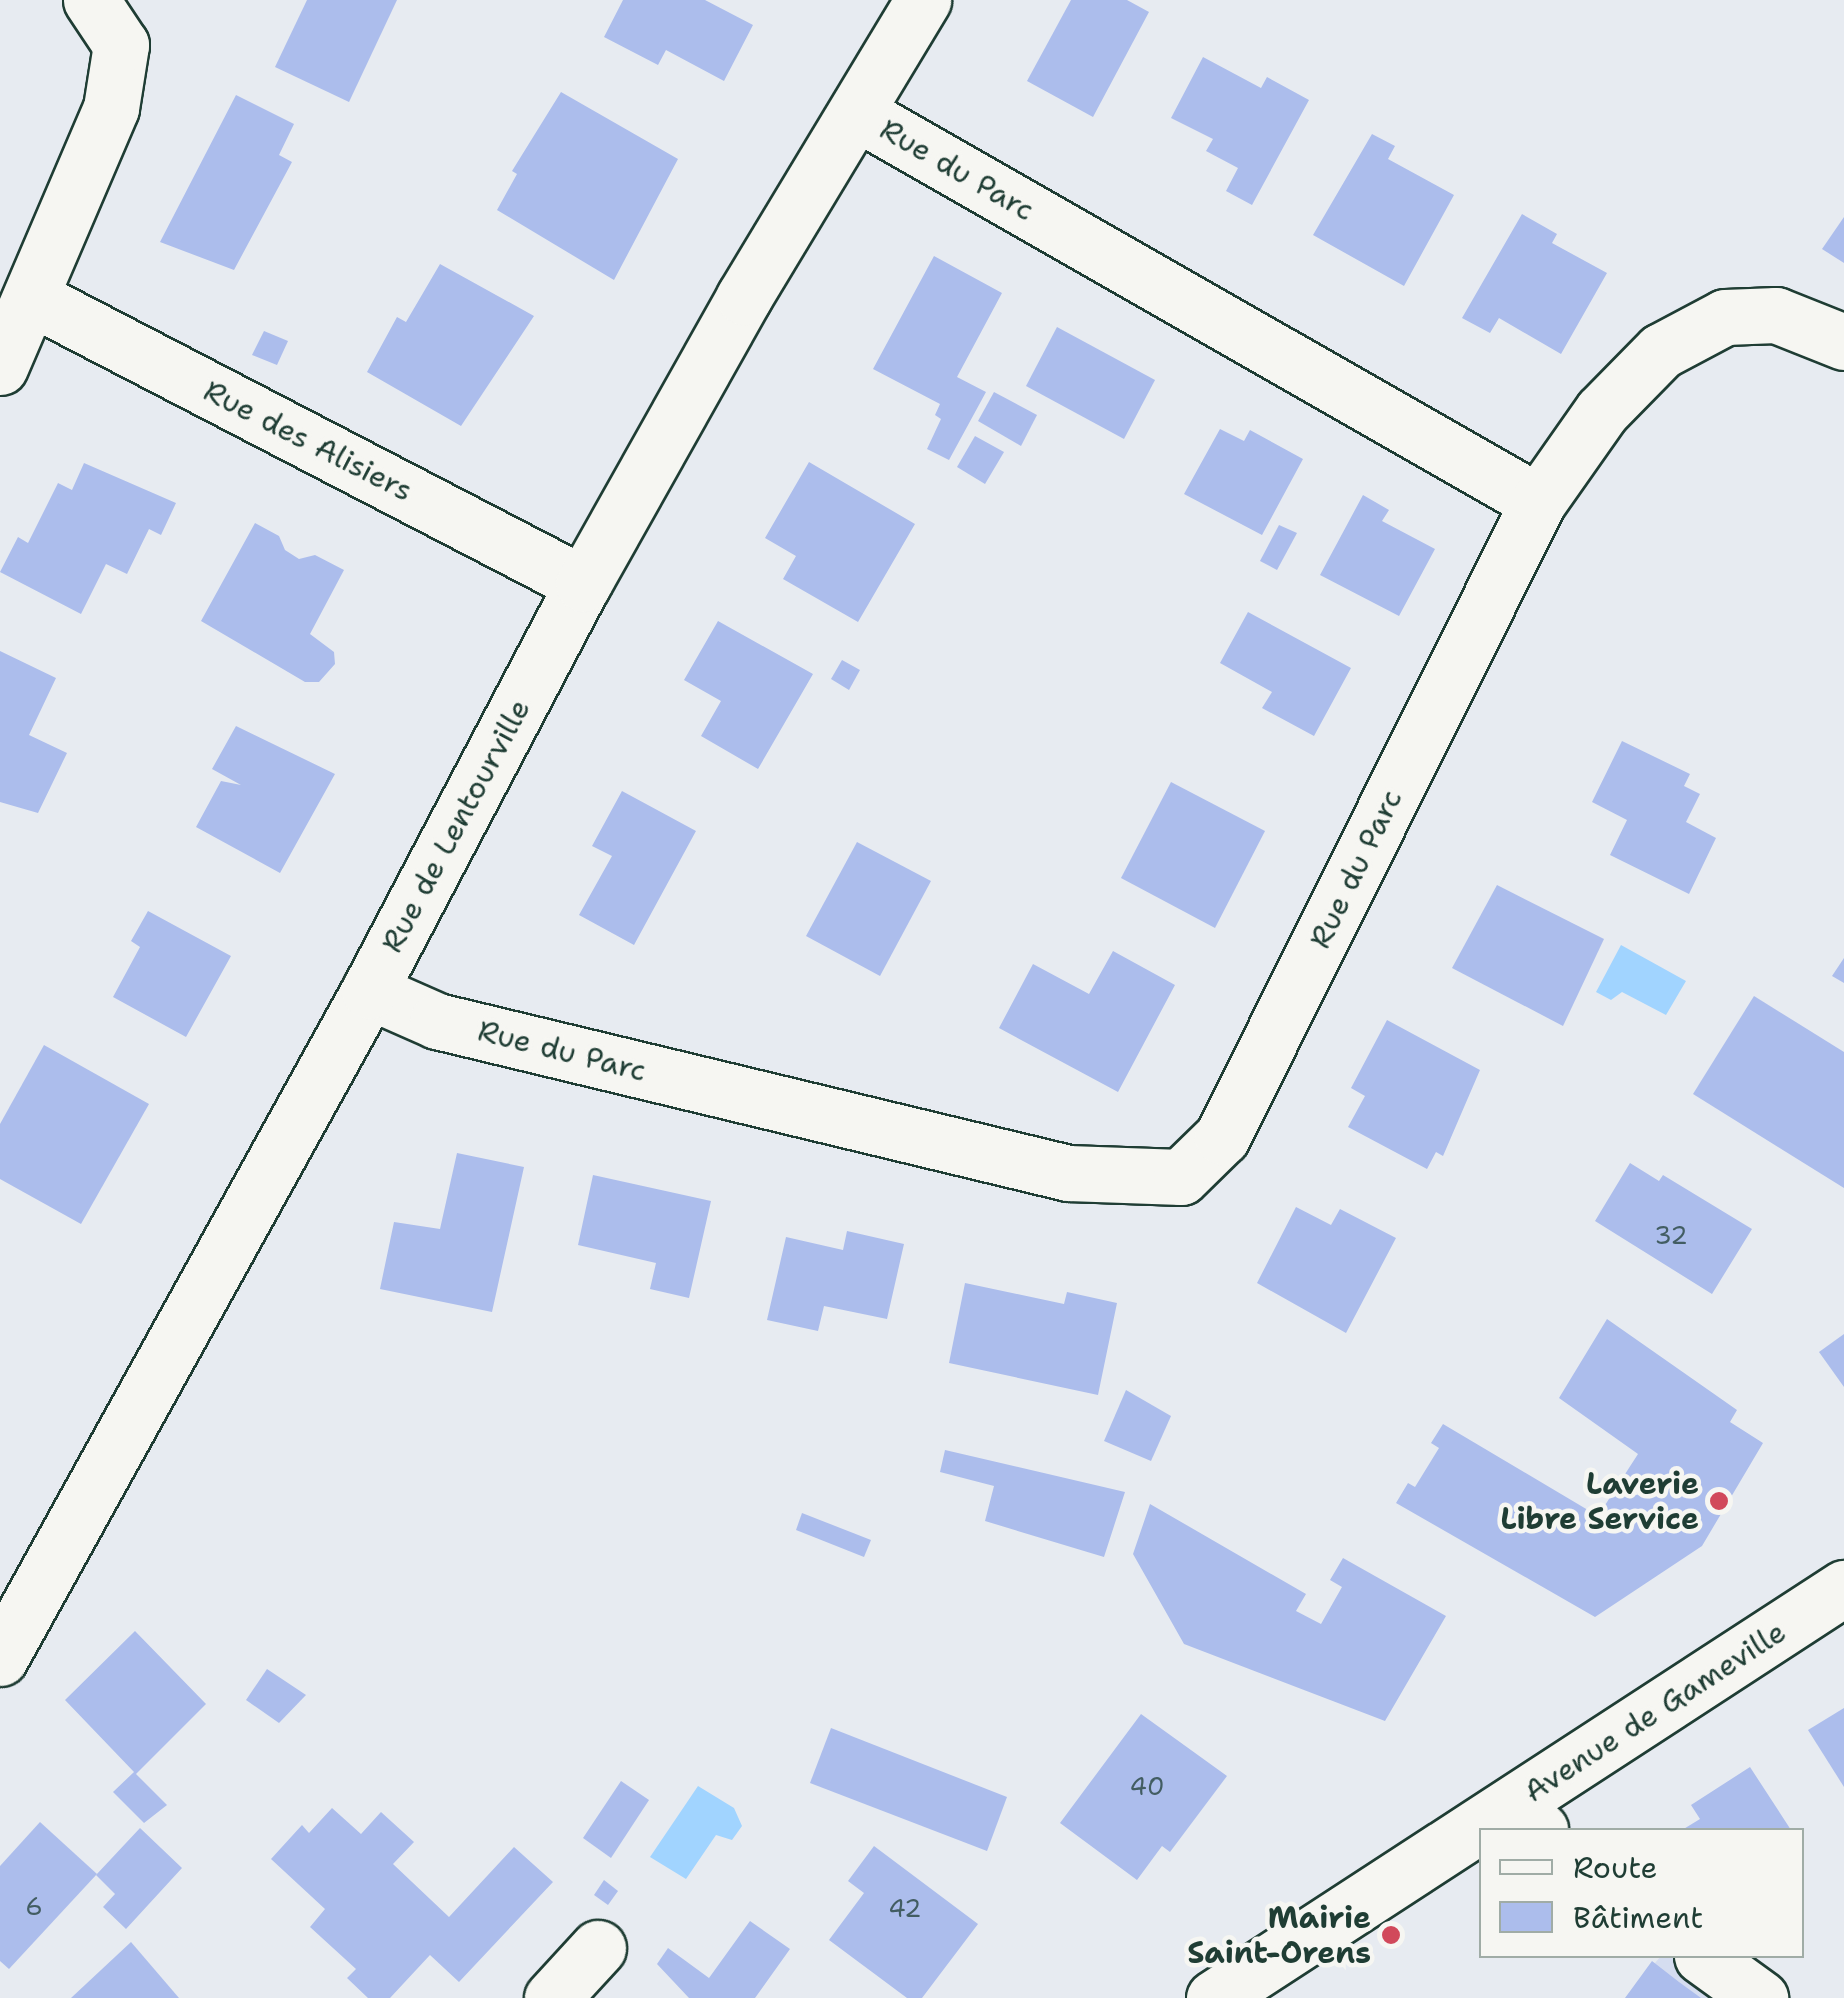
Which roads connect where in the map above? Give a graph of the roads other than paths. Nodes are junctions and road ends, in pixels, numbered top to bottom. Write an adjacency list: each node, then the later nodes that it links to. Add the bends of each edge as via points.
1 (91, 0): 4 (street, via 122,45 111,108)
2 (922, 0): 3 (street, Rue de Lentourville)
3 (859, 114): 7 (street, Rue du Parc); 8 (street, Rue de Lentourville, via 744,297)
4 (32, 298): 6 (street); 8 (street, Rue des Alisiers)
5 (1844, 342): 7 (street, via 1776,315 1725,317 1661,351 1602,411)
6 (0, 367)
7 (1538, 502): 9 (street, Rue du Parc, via 1222,1138 1181,1177 1068,1173 437,1021)
8 (583, 584): 9 (street, Rue de Lentourville)
9 (370, 990): 11 (street, Rue de Lentourville)
10 (1844, 1588): 12 (street, Avenue de Gameville)
11 (0, 1658)
12 (1525, 1819)
13 (1479, 1845): 17 (street, Avenue de Gameville)
14 (598, 1948): 16 (street)
15 (1705, 1958): 18 (street)
16 (552, 1998)
17 (1214, 1998)
18 (1760, 1998)

